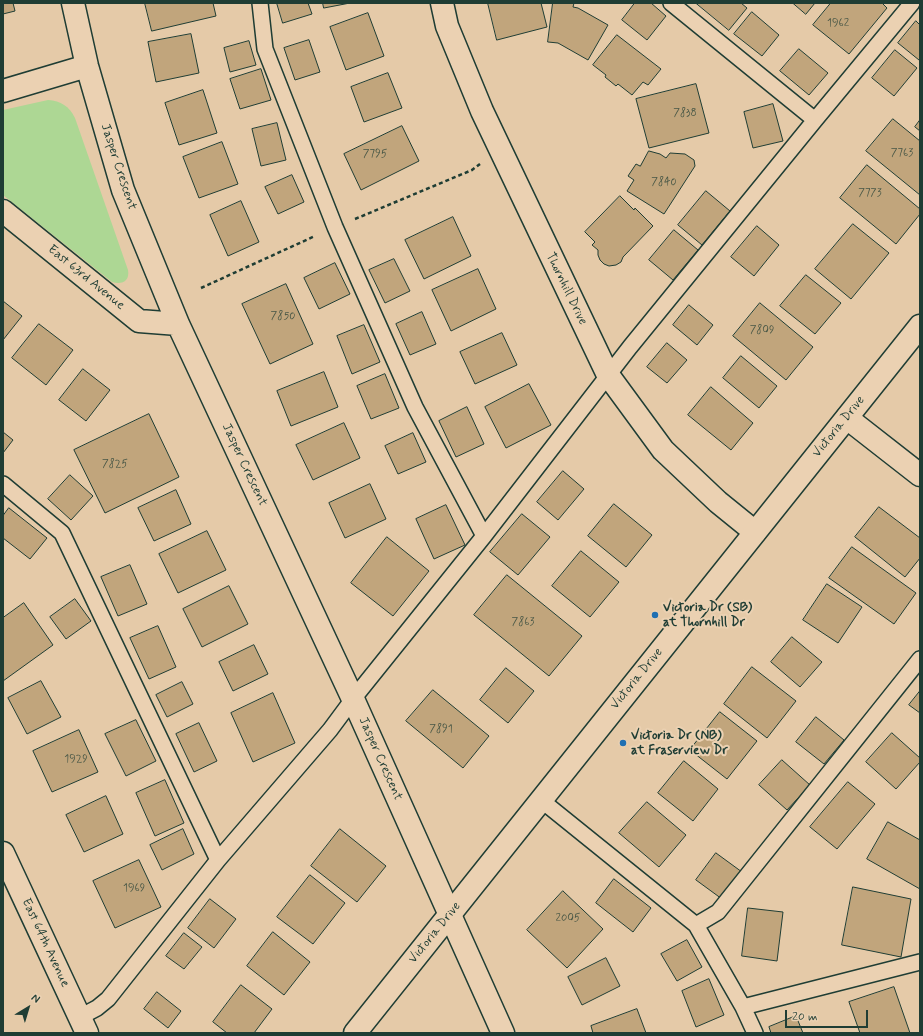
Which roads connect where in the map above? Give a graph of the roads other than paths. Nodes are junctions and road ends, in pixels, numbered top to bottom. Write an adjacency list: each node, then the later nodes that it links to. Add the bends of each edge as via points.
1 (73, 3): 6 (street, Jasper Crescent)
2 (260, 3): 17 (lane, via 265,49 336,226 415,407)
3 (442, 3): 12 (street, Thornhill Drive, via 447,26 482,111)
4 (671, 3): 8 (lane)
5 (912, 3): 8 (lane)
6 (87, 66): 7 (street); 10 (street, Jasper Crescent, via 123,190)
7 (3, 90)
8 (815, 120): 12 (lane)
9 (3, 211): 10 (street, East 63rd Avenue, via 139,321)
10 (178, 324): 19 (street, Jasper Crescent)
11 (920, 326): 13 (street, Victoria Drive)
12 (608, 375): 16 (street, Thornhill Drive, via 663,450 718,502); 17 (lane)
13 (847, 418): 14 (street); 16 (street, Victoria Drive)
14 (920, 475)
15 (3, 484): 22 (lane, via 62,533)
16 (755, 532): 20 (street, Victoria Drive)
17 (484, 536): 19 (lane)
18 (920, 659): 24 (lane, via 718,912)
19 (352, 699): 22 (lane, via 330,730); 23 (street, Jasper Crescent)
20 (541, 800): 23 (street, Victoria Drive); 24 (lane)
21 (3, 853): 27 (street, East 64th Avenue)
22 (218, 860): 27 (lane, via 108,999)
23 (450, 914): 28 (street, Victoria Drive); 29 (street, Jasper Crescent)
24 (696, 926): 26 (lane)
25 (920, 962): 26 (lane)
26 (743, 1007): 30 (lane)
27 (83, 1025)
28 (354, 1033)
29 (503, 1033)
30 (755, 1033)

